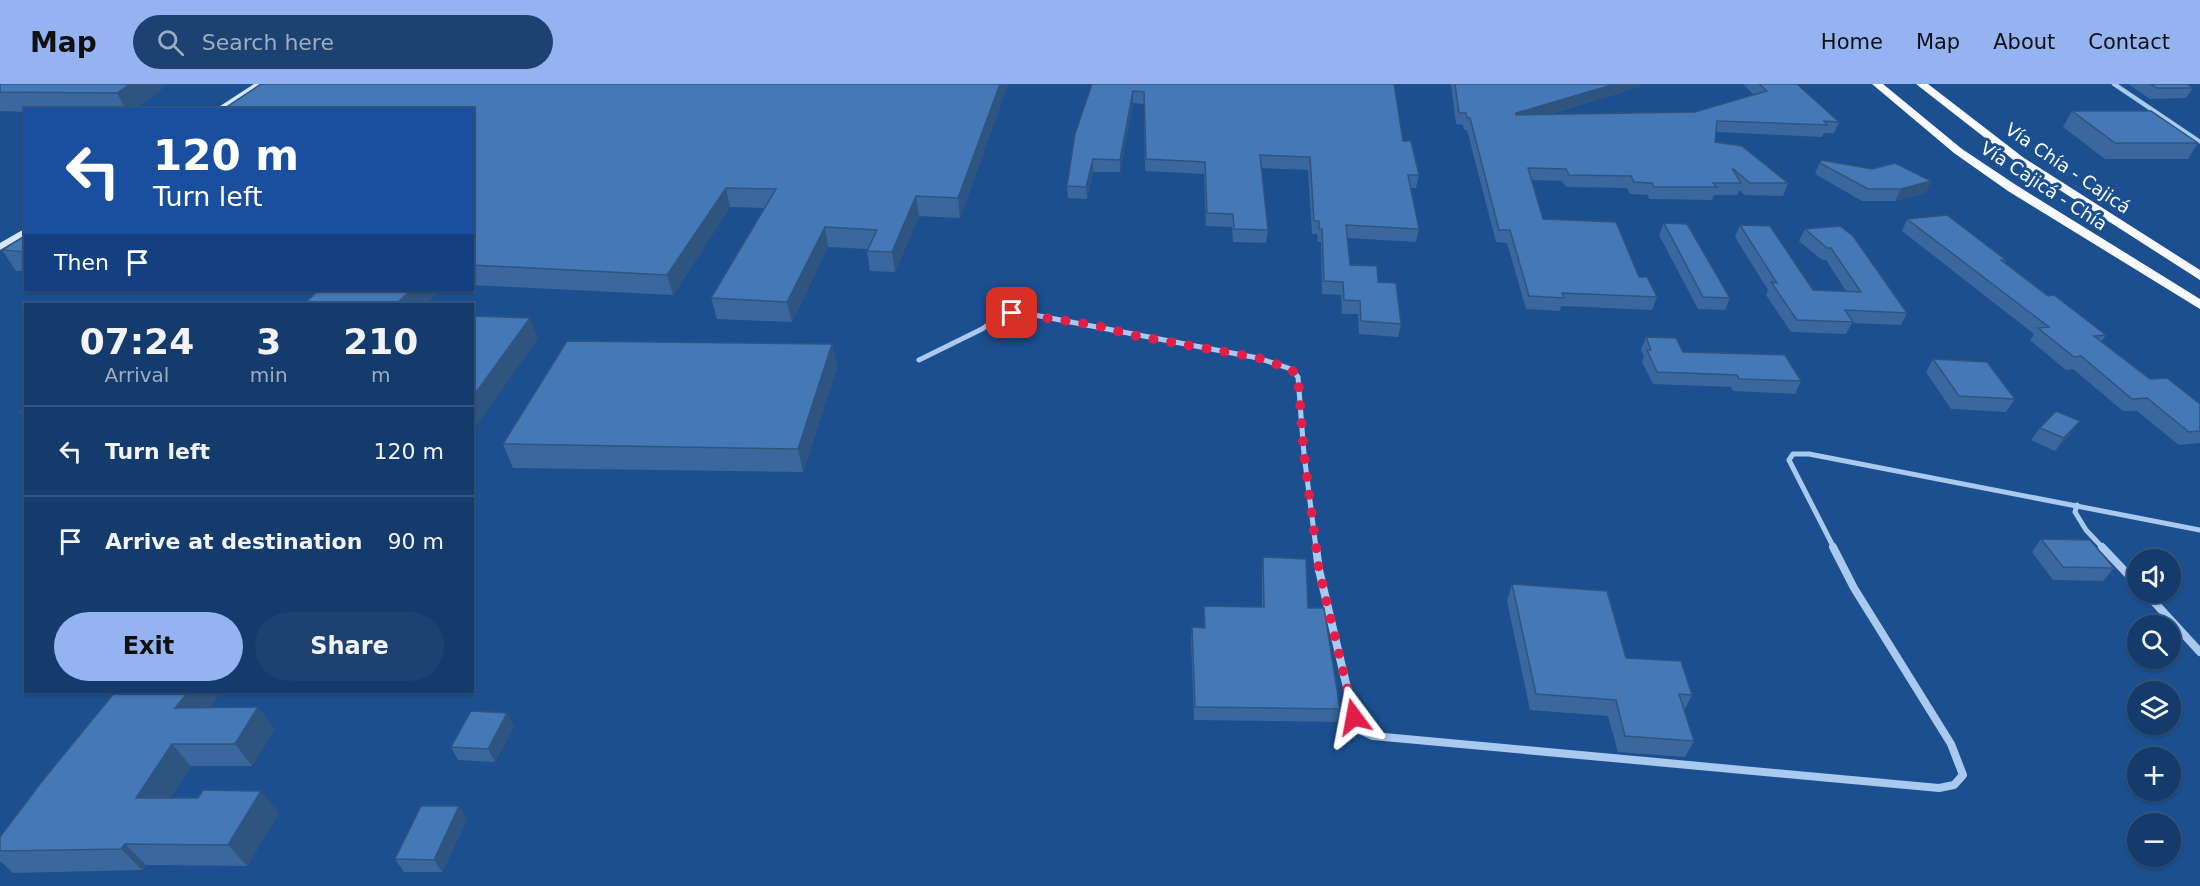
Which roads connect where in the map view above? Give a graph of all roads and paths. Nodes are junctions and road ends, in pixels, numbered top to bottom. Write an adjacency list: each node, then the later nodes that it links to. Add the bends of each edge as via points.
1 (259, 84): 5 (main road)
2 (1877, 84): 10 (highway, Vía Cajicá - Chía, via 1958,151 2003,182)
3 (1922, 84): 9 (highway, Vía Chía - Cajicá, via 2020,160)
4 (2114, 84): 6 (street)
5 (221, 108)
6 (2200, 142)
7 (24, 232): 8 (main road)
8 (0, 247)
9 (2200, 276)
10 (2200, 305)
11 (919, 360): 12 (street, via 1001,316 1023,313 1258,358 1291,369 1298,377 1319,570 1354,717 1360,730 1373,736 1939,788 1954,785 1963,775 1951,744 1854,588 1789,460 1793,454 1809,454)
12 (2077, 505): 13 (street); 14 (street, via 2075,512 2086,530)
13 (2200, 530)
14 (2127, 573)
15 (2155, 603): 16 (street)
16 (2200, 652)

